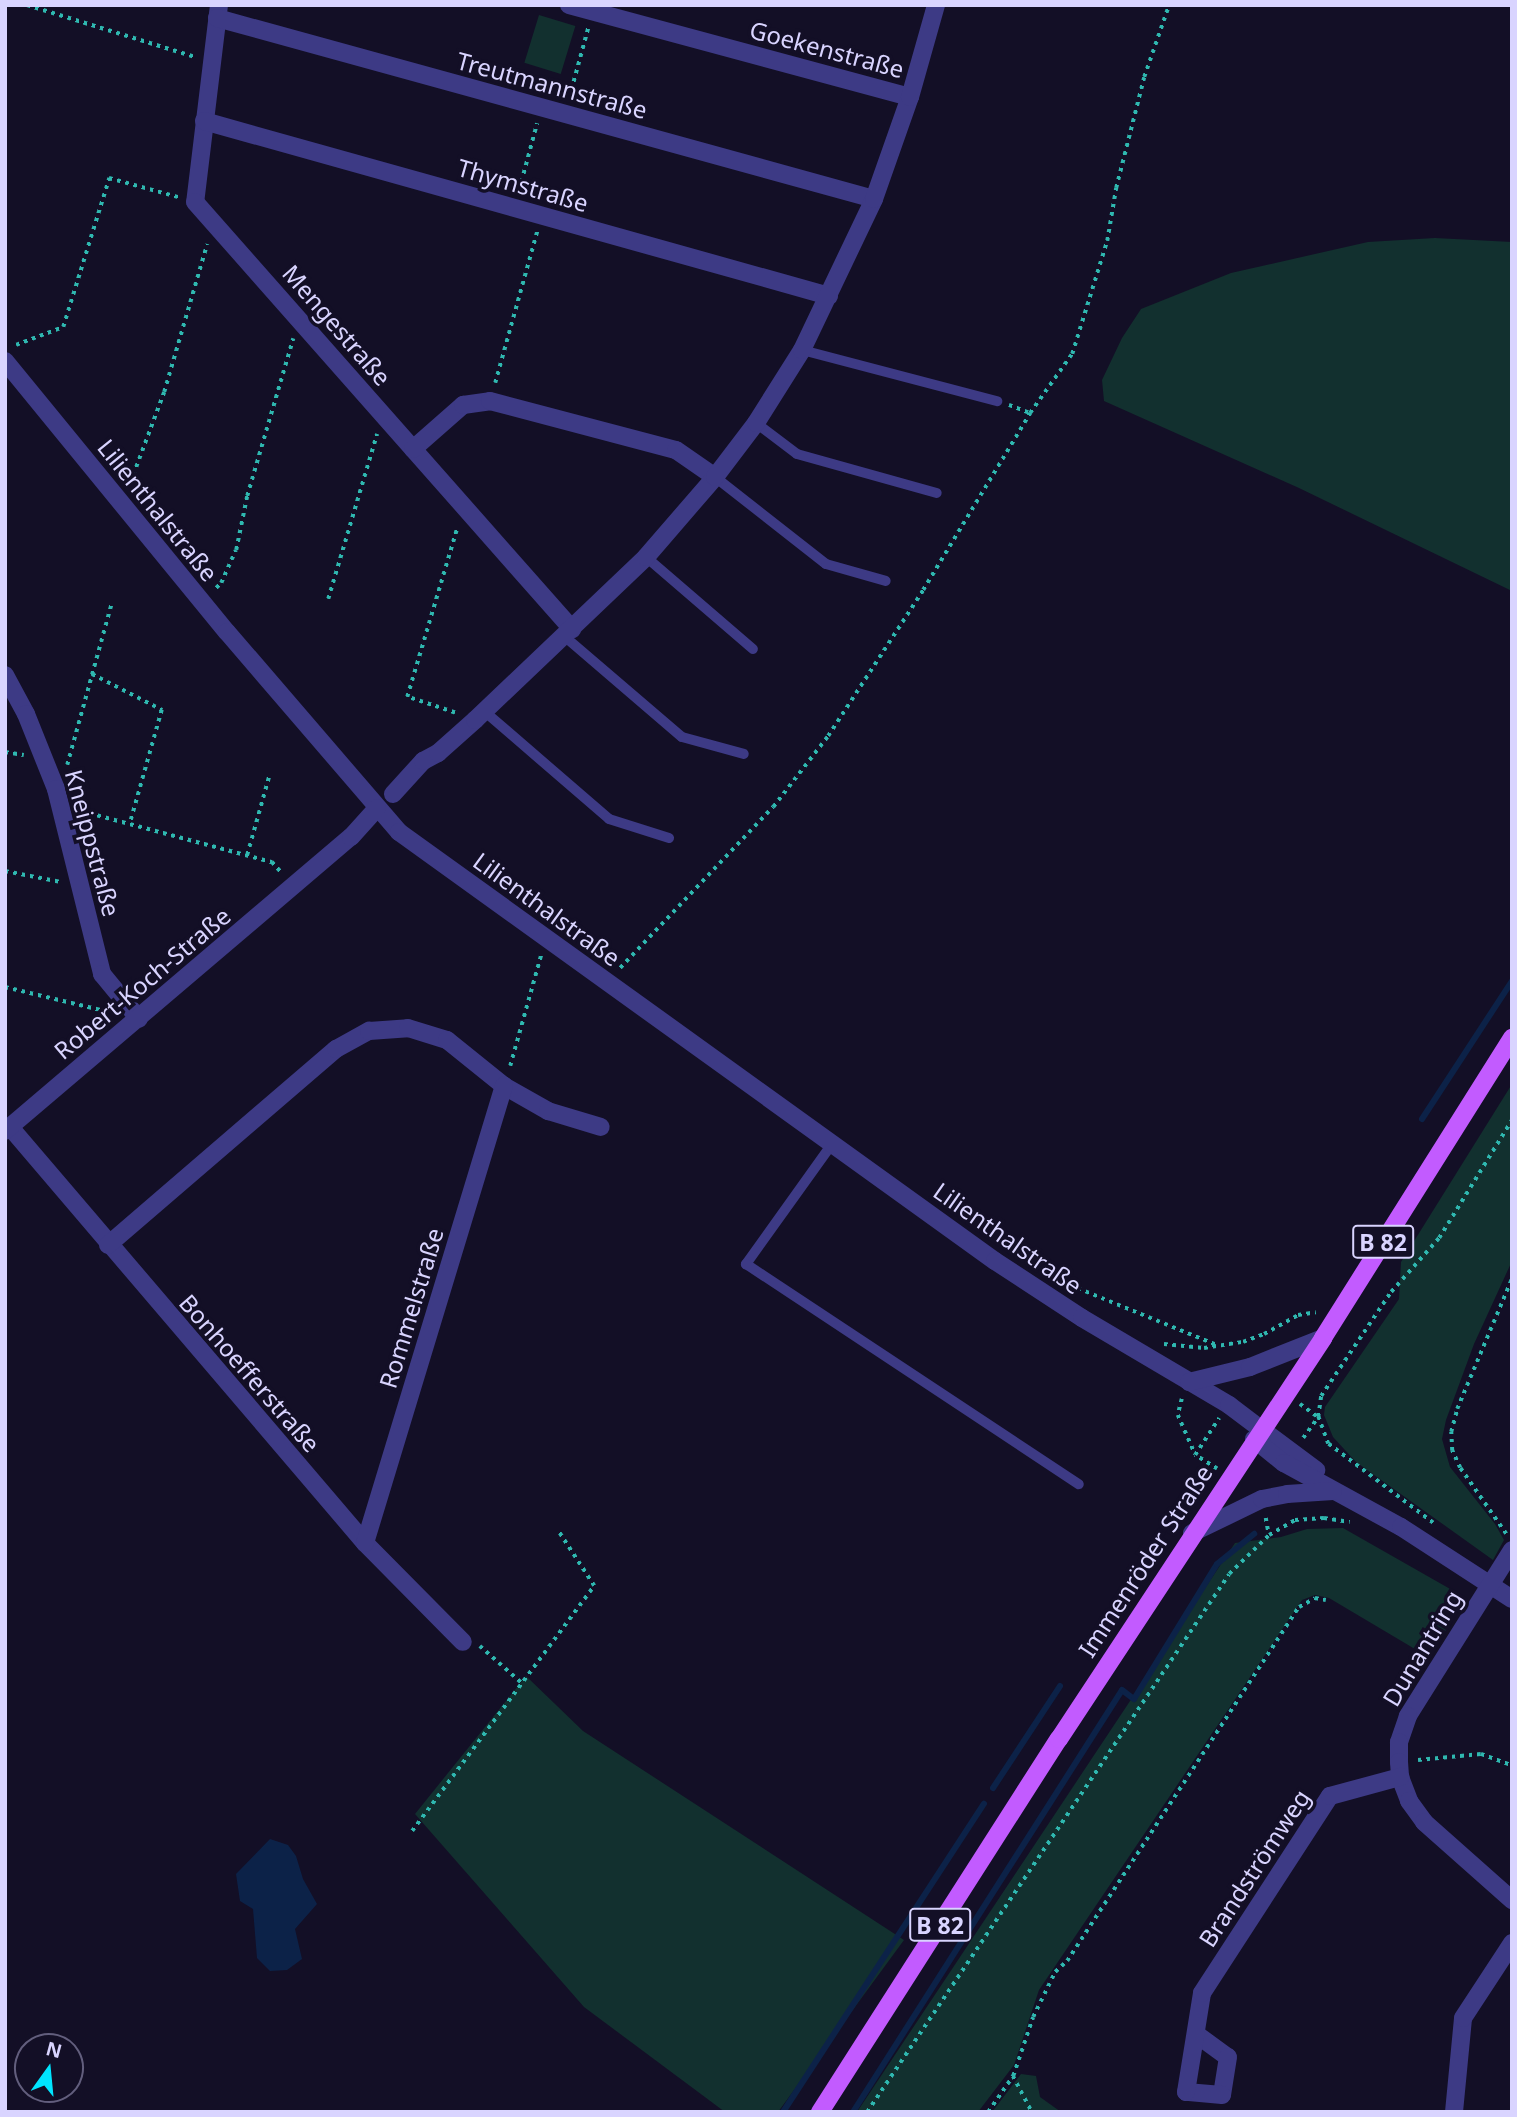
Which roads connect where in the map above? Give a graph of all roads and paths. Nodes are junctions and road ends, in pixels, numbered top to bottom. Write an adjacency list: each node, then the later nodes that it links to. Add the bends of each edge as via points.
1 (27, 5): 7 (path)
2 (569, 5): 6 (street, Goekenstraße)
3 (936, 5): 8 (street, Robert-Koch-Straße)
4 (1169, 5): 23 (path, via 1141,89 1081,335)
5 (218, 12): 7 (street); 9 (street, Treutmannstraße)
6 (593, 12): 8 (street, Goekenstraße); 10 (path)
7 (211, 62): 11 (street)
8 (911, 97): 12 (street, Robert-Koch-Straße)
9 (541, 108): 10 (street, Treutmannstraße); 14 (path)
10 (565, 114): 12 (street, Treutmannstraße)
11 (204, 121): 13 (street); 14 (street, Thymstraße)
12 (874, 199): 17 (street, Robert-Koch-Straße)
13 (195, 202): 16 (street, Mengestraße); 20 (path, via 109,178 63,327)
14 (514, 208): 15 (street, Thymstraße)
15 (541, 216): 17 (street, Thymstraße); 21 (path)
16 (213, 222): 18 (street, Mengestraße); 29 (path, via 164,391 132,480)
17 (830, 296): 19 (street, Robert-Koch-Straße)
18 (299, 319): 24 (street, Mengestraße); 34 (path, via 247,496 236,550 221,583)
19 (802, 350): 22 (lane); 25 (street, Robert-Koch-Straße)
20 (9, 354): 29 (street, Lilienthalstraße)
21 (490, 401): 26 (street, via 463,405); 27 (street, via 676,450)
22 (997, 401): 23 (path)
23 (1030, 413): 52 (path, via 828,736 773,807)
24 (383, 414): 26 (street, Mengestraße); 33 (path)
25 (756, 423): 27 (street, Robert-Koch-Straße); 28 (lane, via 797,454)
26 (413, 449): 30 (street, Mengestraße)
27 (715, 477): 31 (street, Robert-Koch-Straße); 32 (lane, via 826,564)
28 (937, 493)
29 (116, 496): 34 (street, Lilienthalstraße)
30 (463, 505): 36 (street, Mengestraße); 40 (path, via 407,697)
31 (646, 557): 36 (street, Robert-Koch-Straße); 37 (lane)
32 (886, 580)
33 (328, 599)
34 (201, 601): 44 (street, Lilienthalstraße)
35 (111, 605): 43 (path)
36 (568, 632): 40 (street, Robert-Koch-Straße); 41 (lane, via 682,737)
37 (753, 649)
38 (92, 674): 45 (path, via 162,710)
39 (5, 675): 43 (street, Kneippstraße, via 26,714)
40 (480, 715): 44 (street, Robert-Koch-Straße, via 429,767); 46 (lane, via 609,819)
41 (744, 754)
42 (269, 776): 47 (path)
43 (58, 797): 45 (path); 49 (street, Kneippstraße)
44 (377, 808): 50 (street, Robert-Koch-Straße, via 321,852); 52 (street, Lilienthalstraße, via 412,843)
45 (130, 824): 47 (path)
46 (668, 838)
47 (247, 855): 50 (path, via 272,862)
48 (5, 871): 49 (path)
49 (80, 886): 54 (street, Kneippstraße, via 102,974)
50 (292, 886): 54 (street, Robert-Koch-Straße)
51 (541, 955): 56 (path)
52 (607, 982): 60 (street, Lilienthalstraße)
53 (5, 986): 54 (path)
54 (139, 1019): 59 (street, Robert-Koch-Straße)
55 (1512, 1038): 64 (main road, Immenröder Straße / B 82)
56 (505, 1087): 58 (street, via 548,1111); 61 (street, via 447,1040 408,1028 369,1031 336,1049); 78 (street, Rommelstraße)
57 (1512, 1120): 76 (path, via 1439,1238 1391,1292 1321,1396 1318,1418 1328,1444)
58 (601, 1127)
59 (8, 1129): 61 (street, Bonhoefferstraße)
60 (832, 1144): 67 (street, Lilienthalstraße, via 995,1261); 71 (lane, via 746,1264)
61 (108, 1245): 78 (street, Bonhoefferstraße)
62 (1512, 1278): 79 (path, via 1451,1432 1452,1451 1460,1468)
63 (1063, 1283): 66 (path)
64 (1342, 1307): 65 (main road, Immenröder Straße / B 82); 66 (path, via 1298,1315 1243,1342)
65 (1323, 1338): 68 (street, via 1250,1367); 69 (main road, Immenröder Straße / B 82)
66 (1217, 1345): 67 (path, via 1189,1348 1151,1342)
67 (1131, 1348): 68 (street, Lilienthalstraße)
68 (1182, 1381): 69 (street, Lilienthalstraße, via 1228,1405); 70 (path, via 1178,1415)
69 (1258, 1434): 72 (street, via 1284,1463); 73 (street); 77 (main road, Immenröder Straße / B 82)
70 (1195, 1455)
71 (1079, 1484)
72 (1333, 1491): 73 (street); 77 (street, via 1262,1499)
73 (1354, 1500): 81 (street)
74 (1362, 1523): 95 (path, via 1295,1520 1269,1535 1229,1574)
75 (558, 1531): 85 (path, via 593,1586)
76 (1443, 1531)
77 (1192, 1534): 94 (main road, Immenröder Straße / B 82)
78 (365, 1543): 84 (street, Bonhoefferstraße)
79 (1512, 1544)
80 (1512, 1550): 81 (street, Dunantring)
81 (1488, 1585): 82 (street); 87 (street, Dunantring, via 1408,1716 1399,1742)
82 (1512, 1599)
83 (1326, 1600): 92 (path, via 1315,1598 1299,1606 1068,1961 1055,1972 1032,2017)
84 (463, 1642): 85 (path, via 476,1643)
85 (523, 1684): 88 (path)
86 (1512, 1765): 87 (path, via 1480,1754)
87 (1399, 1770): 89 (street, via 1409,1801 1424,1822); 91 (street, Brandströmweg, via 1330,1796 1202,1993)
88 (412, 1832)
89 (1512, 1900)
90 (1512, 1943): 93 (street, via 1463,2018)
91 (1196, 2034)
92 (1013, 2076): 96 (path); 97 (path)
93 (1452, 2111)
94 (820, 2112)
95 (867, 2112)
96 (988, 2112)
97 (1032, 2112)

